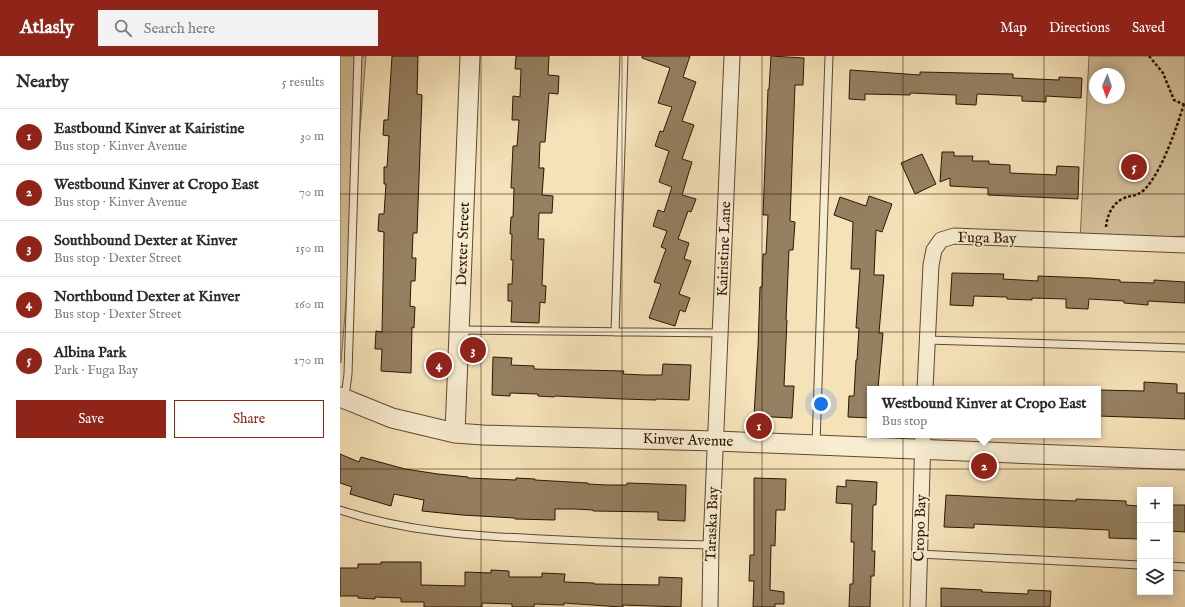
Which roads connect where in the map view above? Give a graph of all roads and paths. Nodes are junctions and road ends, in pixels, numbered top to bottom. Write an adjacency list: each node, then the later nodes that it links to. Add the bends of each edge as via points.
1 (358, 56): 16 (lane, via 348,374)
2 (470, 56): 10 (street, Dexter Street)
3 (624, 56): 11 (lane)
4 (732, 56): 12 (street, Kairistine Lane)
5 (829, 56): 20 (lane)
6 (1150, 56): 7 (path, via 1163,74 1174,100)
7 (1185, 104): 8 (path, via 1170,145 1152,180 1136,196 1122,199 1114,206 1108,216)
8 (1104, 242): 9 (street, Fuga Bay); 13 (street, Fuga Bay, via 954,236 941,240 934,250 931,265)
9 (1185, 245)
10 (460, 330): 11 (lane); 17 (street, Dexter Street)
11 (615, 332): 12 (lane)
12 (721, 333): 18 (street, Kairistine Lane)
13 (927, 340): 14 (lane); 15 (street, Fuga Bay)
14 (1185, 348)
15 (925, 386)
16 (342, 398): 17 (street, Kinver Avenue, via 392,418)
17 (455, 433): 18 (street, Kinver Avenue)
18 (716, 441): 20 (street, Kinver Avenue); 23 (street, Taraska Bay)
19 (923, 442): 20 (street, Kinver Avenue); 21 (street, Kinver Avenue); 24 (street, Cropo Bay)
20 (816, 445)
21 (1185, 460)
22 (340, 510): 23 (lane, via 365,519 480,536)
23 (711, 545): 28 (street, Taraska Bay)
24 (920, 554): 25 (lane); 29 (street, Cropo Bay)
25 (1137, 565)
26 (1173, 566): 27 (lane)
27 (1185, 567)
28 (710, 607)
29 (918, 607)

